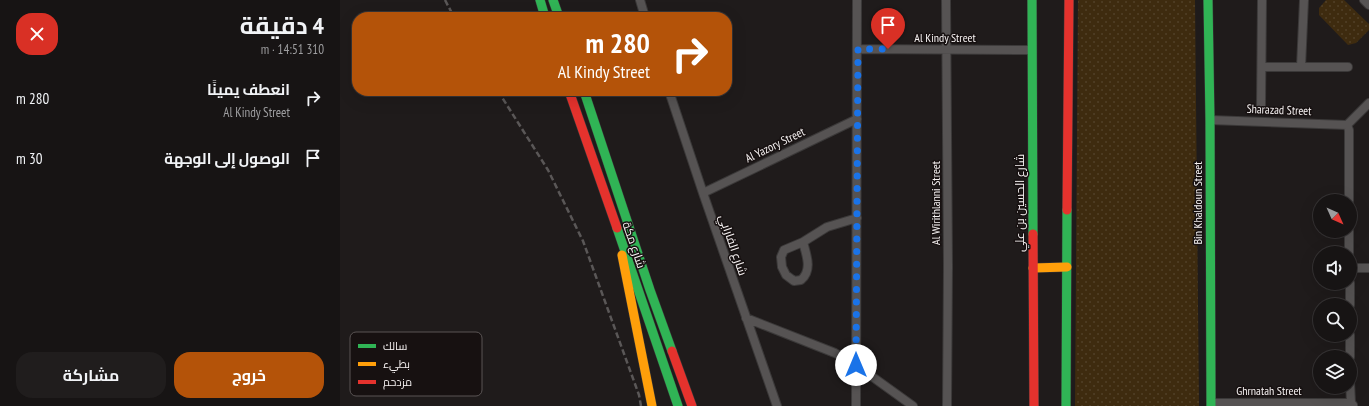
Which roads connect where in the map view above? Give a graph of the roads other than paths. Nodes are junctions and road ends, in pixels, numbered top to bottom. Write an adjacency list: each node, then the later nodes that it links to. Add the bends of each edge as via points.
1 (540, 0): 13 (main road)
2 (553, 0): 14 (main road)
3 (640, 0): 15 (street)
4 (857, 0): 16 (street)
5 (946, 0): 17 (street, Al Wirithlanni Street)
6 (1032, 0): 18 (main road, شارع الحسين بن علي)
7 (1069, 0): 35 (main road)
8 (1208, 0): 28 (main road, Bin Khaldoun Street)
9 (1262, 0): 19 (street)
10 (1304, 0): 20 (street)
11 (1364, 0): 12 (street)
12 (1369, 5)
13 (544, 12)
14 (557, 12)
15 (644, 12)
16 (858, 49): 17 (street, Al Kindy Street); 27 (street)
17 (948, 50): 18 (street, Al Kindy Street); 50 (street, Al Wirithlanni Street)
18 (1032, 50): 36 (main road, شارع الحسين بن علي)
19 (1262, 67): 20 (street); 26 (street)
20 (1301, 67): 21 (street)
21 (1348, 67)
22 (570, 96): 33 (main road, شارع مكة)
23 (586, 96): 46 (main road, شارع مكة, via 650,290)
24 (671, 96): 30 (street, شارع الفارابي)
25 (1369, 103): 29 (street)
26 (1262, 107)
27 (857, 119): 30 (street, Al Yazory Street); 32 (street)
28 (1210, 120): 29 (street, Sharazad Street); 42 (main road, Bin Khaldoun Street)
29 (1347, 125): 31 (street)
30 (703, 193): 39 (street, شارع الفارابي)
31 (1349, 194)
32 (857, 218): 34 (street, via 827,228); 40 (street)
33 (620, 242): 44 (main road); 45 (main road, شارع مكة)
34 (803, 242): 34 (street, via 784,250 781,257 786,275 794,281 802,280 807,272)
35 (1067, 267): 36 (main road); 52 (main road)
36 (1032, 268): 51 (main road, شارع الحسين بن علي)
37 (1357, 268): 38 (street)
38 (1369, 268)
39 (746, 318): 40 (street, via 835,353); 47 (street, شارع الفارابي)
40 (856, 365): 48 (street); 49 (street)
41 (1351, 394): 43 (street)
42 (1211, 404): 43 (street, Ghrnatah Street)
43 (1352, 404)
44 (652, 406)
45 (678, 406)
46 (692, 406)
47 (777, 406)
48 (856, 406)
49 (913, 406)
50 (947, 406)
51 (1034, 406)
52 (1066, 406)

